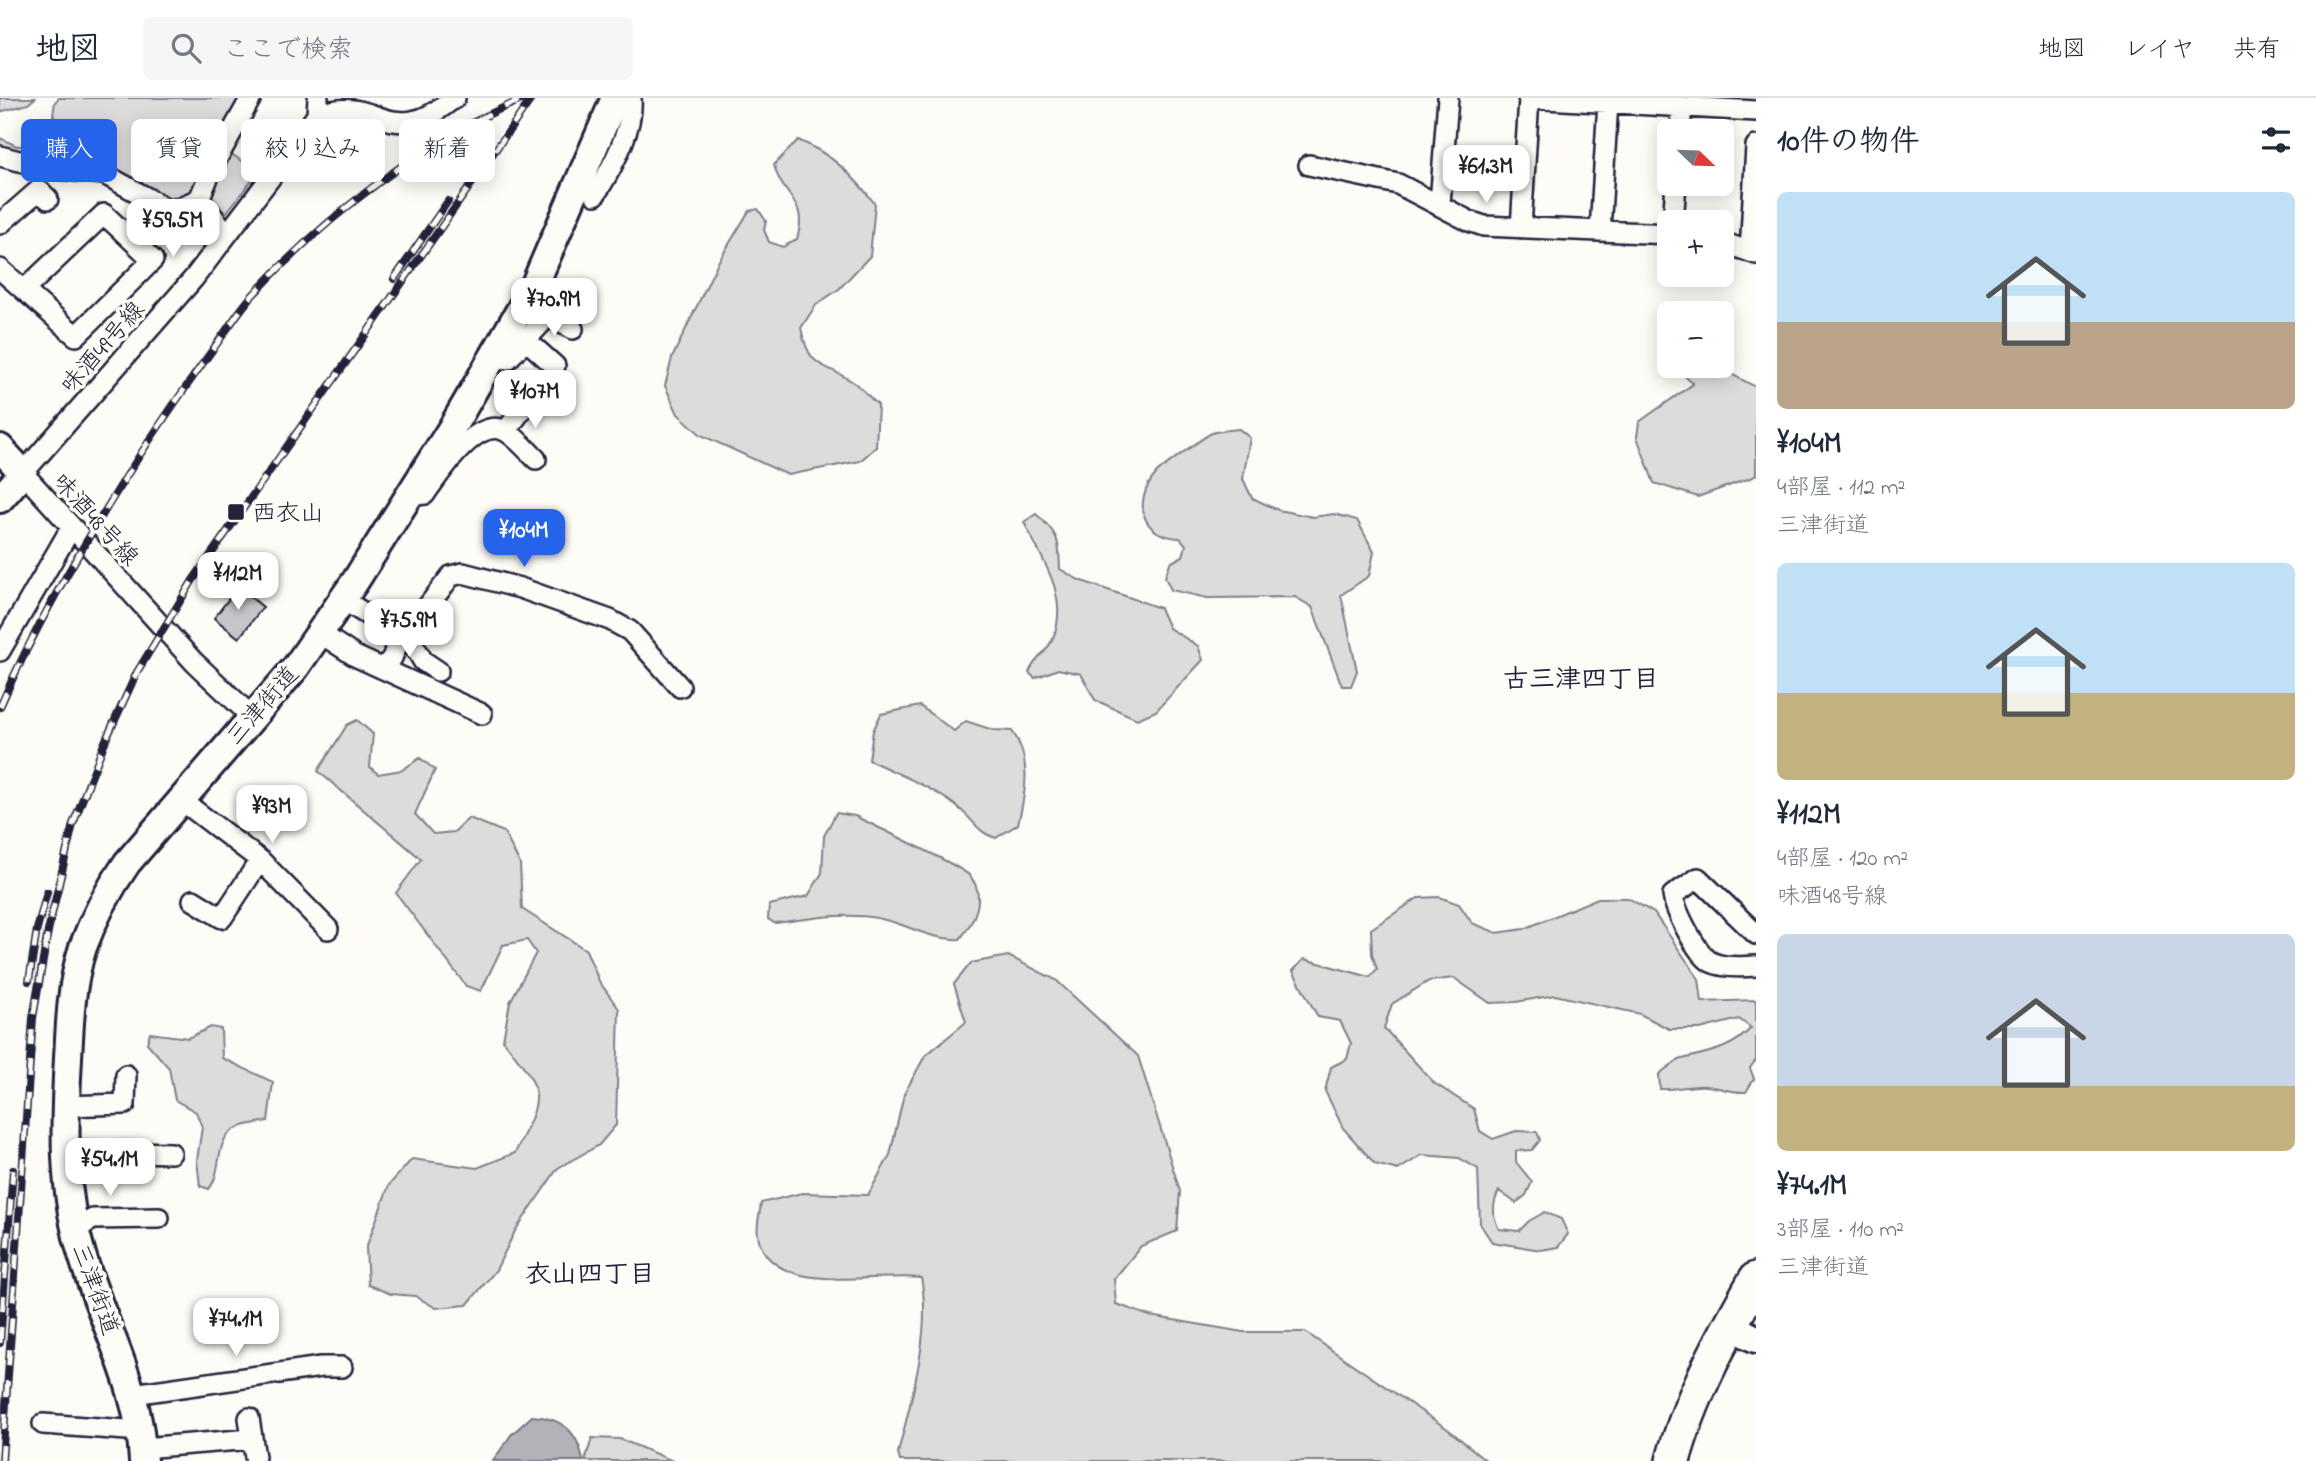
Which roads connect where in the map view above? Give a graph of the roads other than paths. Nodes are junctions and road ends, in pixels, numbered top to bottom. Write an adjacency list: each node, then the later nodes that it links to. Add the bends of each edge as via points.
1 (251, 98): 18 (street)
2 (455, 98): 8 (street, via 427,117 410,122)
3 (615, 98): 31 (street, 三津街道, via 535,284)
4 (631, 98): 16 (street, via 617,161)
5 (1448, 98): 19 (street)
6 (1529, 98): 7 (street); 21 (street)
7 (1608, 102): 10 (street); 22 (street)
8 (375, 105): 9 (street)
9 (317, 106): 24 (street, 味酒49号線)
10 (1682, 107): 11 (street); 12 (street)
11 (1756, 111)
12 (1681, 119)
13 (1756, 146): 26 (street)
14 (0, 156): 18 (street, via 42,167 104,174 171,211)
15 (1309, 165): 19 (street, via 1398,184)
16 (594, 195)
17 (48, 199): 20 (street, via 39,190)
18 (199, 199): 24 (street)
19 (1440, 204): 21 (street, via 1484,226)
20 (0, 224)
21 (1521, 228): 22 (street)
22 (1600, 231): 23 (street)
23 (1657, 233)
24 (227, 234): 37 (street, 味酒49号線)
25 (1734, 246): 26 (street)
26 (1753, 253)
27 (0, 269): 28 (street)
28 (24, 290): 28 (street, via 76,335 153,260 104,214)
29 (573, 329): 30 (street, via 548,316)
30 (526, 340): 31 (street, via 508,359); 32 (street)
31 (493, 357): 38 (street, 三津街道)
32 (555, 366)
33 (532, 396): 34 (street)
34 (506, 430): 36 (street); 38 (street, via 490,428 474,436 425,494)
35 (0, 448): 37 (street)
36 (536, 458)
37 (23, 473): 39 (street); 40 (street, 味酒48号線)
38 (408, 496): 41 (street, 三津街道)
39 (0, 499)
40 (71, 527): 44 (street); 49 (street, 味酒48号線, via 194,662)
41 (343, 600): 42 (street, 三津街道); 43 (street)
42 (320, 633): 45 (street); 49 (street, 三津街道)
43 (401, 635): 45 (street); 46 (street); 47 (street, via 451,576 463,573 610,620 629,631)
44 (0, 651)
45 (383, 669): 48 (street)
46 (438, 671)
47 (680, 687)
48 (482, 714)
49 (252, 717): 50 (street, 三津街道)
50 (181, 800): 51 (street); 57 (street, 三津街道, via 109,889 83,947 71,1005)
51 (260, 860): 52 (street, via 222,918); 53 (street)
52 (193, 900)
53 (328, 929)
54 (1756, 934): 55 (street, via 1698,878 1673,895 1703,956 1713,963)
55 (1756, 966)
56 (126, 1075): 57 (street, via 125,1104)
57 (65, 1106): 58 (street, 三津街道)
58 (64, 1150): 59 (street); 61 (street, 三津街道)
59 (172, 1153)
60 (159, 1218): 61 (street, via 93,1219)
61 (74, 1230): 65 (street, 三津街道)
62 (1756, 1279): 63 (highway)
63 (1746, 1328): 69 (highway, via 1692,1406); 70 (highway)
64 (342, 1367): 65 (street)
65 (133, 1394): 68 (street, 三津街道)
66 (249, 1418): 68 (street, via 253,1448)
67 (43, 1424): 68 (street)
68 (142, 1447)
69 (1673, 1461)
70 (1690, 1461)

